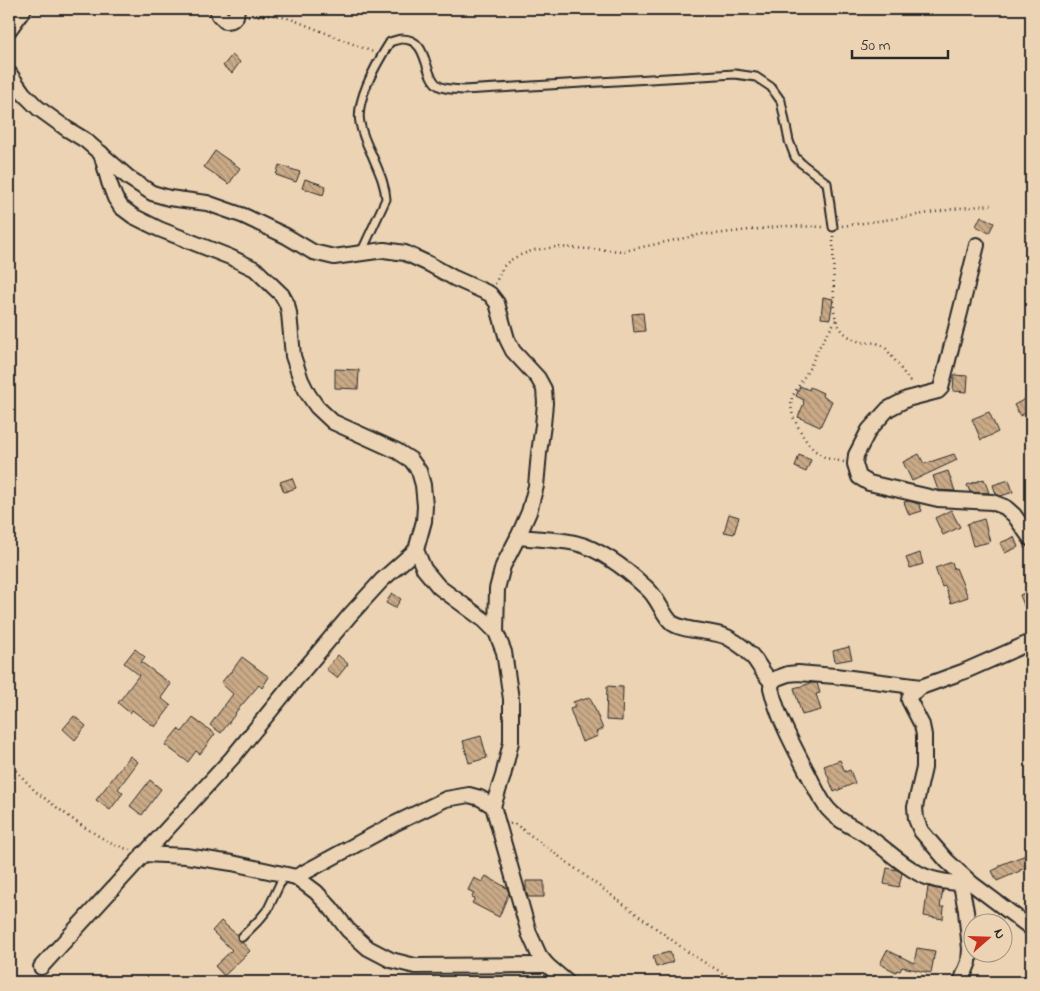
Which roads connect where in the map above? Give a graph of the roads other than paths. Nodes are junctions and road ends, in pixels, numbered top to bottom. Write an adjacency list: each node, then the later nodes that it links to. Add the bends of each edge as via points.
1 (24, 9): 4 (street)
2 (217, 9): 3 (street, via 225,21 232,20)
3 (237, 13)
4 (9, 30)
5 (9, 73): 6 (street, via 38,108)
6 (101, 153): 9 (street, via 152,193 234,212 313,252 334,257); 12 (street, via 112,190 121,207 159,230 255,269 282,295 289,314 292,356 317,407 333,422 397,451 411,460 419,471 425,506)
7 (833, 227): 9 (lane, via 827,184 795,157 781,101 771,87 756,77 735,74 463,90 439,86 423,53 415,43 402,39 390,42 359,106 359,122 386,190 386,199)
8 (977, 245): 11 (street, via 941,388 888,409 869,430 860,445 855,464 859,476 869,483 938,499 992,502 1005,507)
9 (361, 254): 10 (street, via 384,250 405,253 490,294 497,303 506,339 513,352 544,389 536,486)
10 (518, 537): 13 (street, via 503,566 497,589); 15 (street, via 576,543 606,557 642,583 670,622 739,644)
11 (1031, 539)
12 (416, 550): 13 (street, via 424,569 439,587); 18 (street, via 356,608 232,758)
13 (496, 632): 17 (street, via 504,652 511,699 511,742)
14 (1031, 642): 16 (street)
15 (772, 682): 16 (street, via 798,673); 20 (street, via 773,698 782,723 828,809 921,875)
16 (921, 688): 20 (street, via 911,694 909,700 924,735 924,768 915,807 916,818 921,831)
17 (493, 806): 19 (street, via 469,795 446,799); 23 (street, via 529,933)
18 (144, 854): 19 (street, via 186,856); 24 (street)
19 (290, 876): 22 (lane, via 268,909); 23 (street, via 316,892 368,948 391,960 415,966)
20 (966, 883): 21 (street); 26 (street, via 970,949)
21 (1031, 928)
22 (242, 937)
23 (547, 966): 25 (street)
24 (41, 967)
25 (567, 982)
26 (961, 982)

